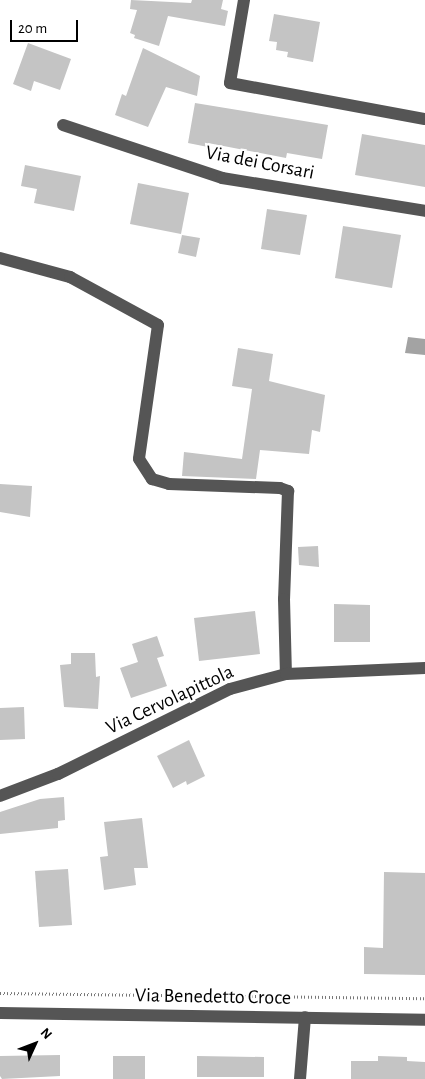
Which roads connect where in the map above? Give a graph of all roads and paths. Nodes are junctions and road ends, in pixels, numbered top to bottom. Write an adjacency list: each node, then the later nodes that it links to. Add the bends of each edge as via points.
1 (244, 0): 2 (street, via 230,82)
2 (425, 119)
3 (63, 125): 4 (street, Via dei Corsari, via 222,178)
4 (425, 211)
5 (0, 258): 7 (street, via 70,277 158,325 138,459 152,479 168,484 280,488 288,491 284,599)
6 (425, 668): 7 (street, Via Cervolapittola)
7 (286, 674): 8 (street, Via Cervolapittola, via 230,689 58,774)
8 (0, 796)
9 (0, 993): 10 (path)
10 (425, 998)
11 (0, 1013): 12 (street, Via Benedetto Croce)
12 (305, 1017): 13 (street, Via Benedetto Croce); 14 (street)
13 (425, 1020)
14 (300, 1079)

